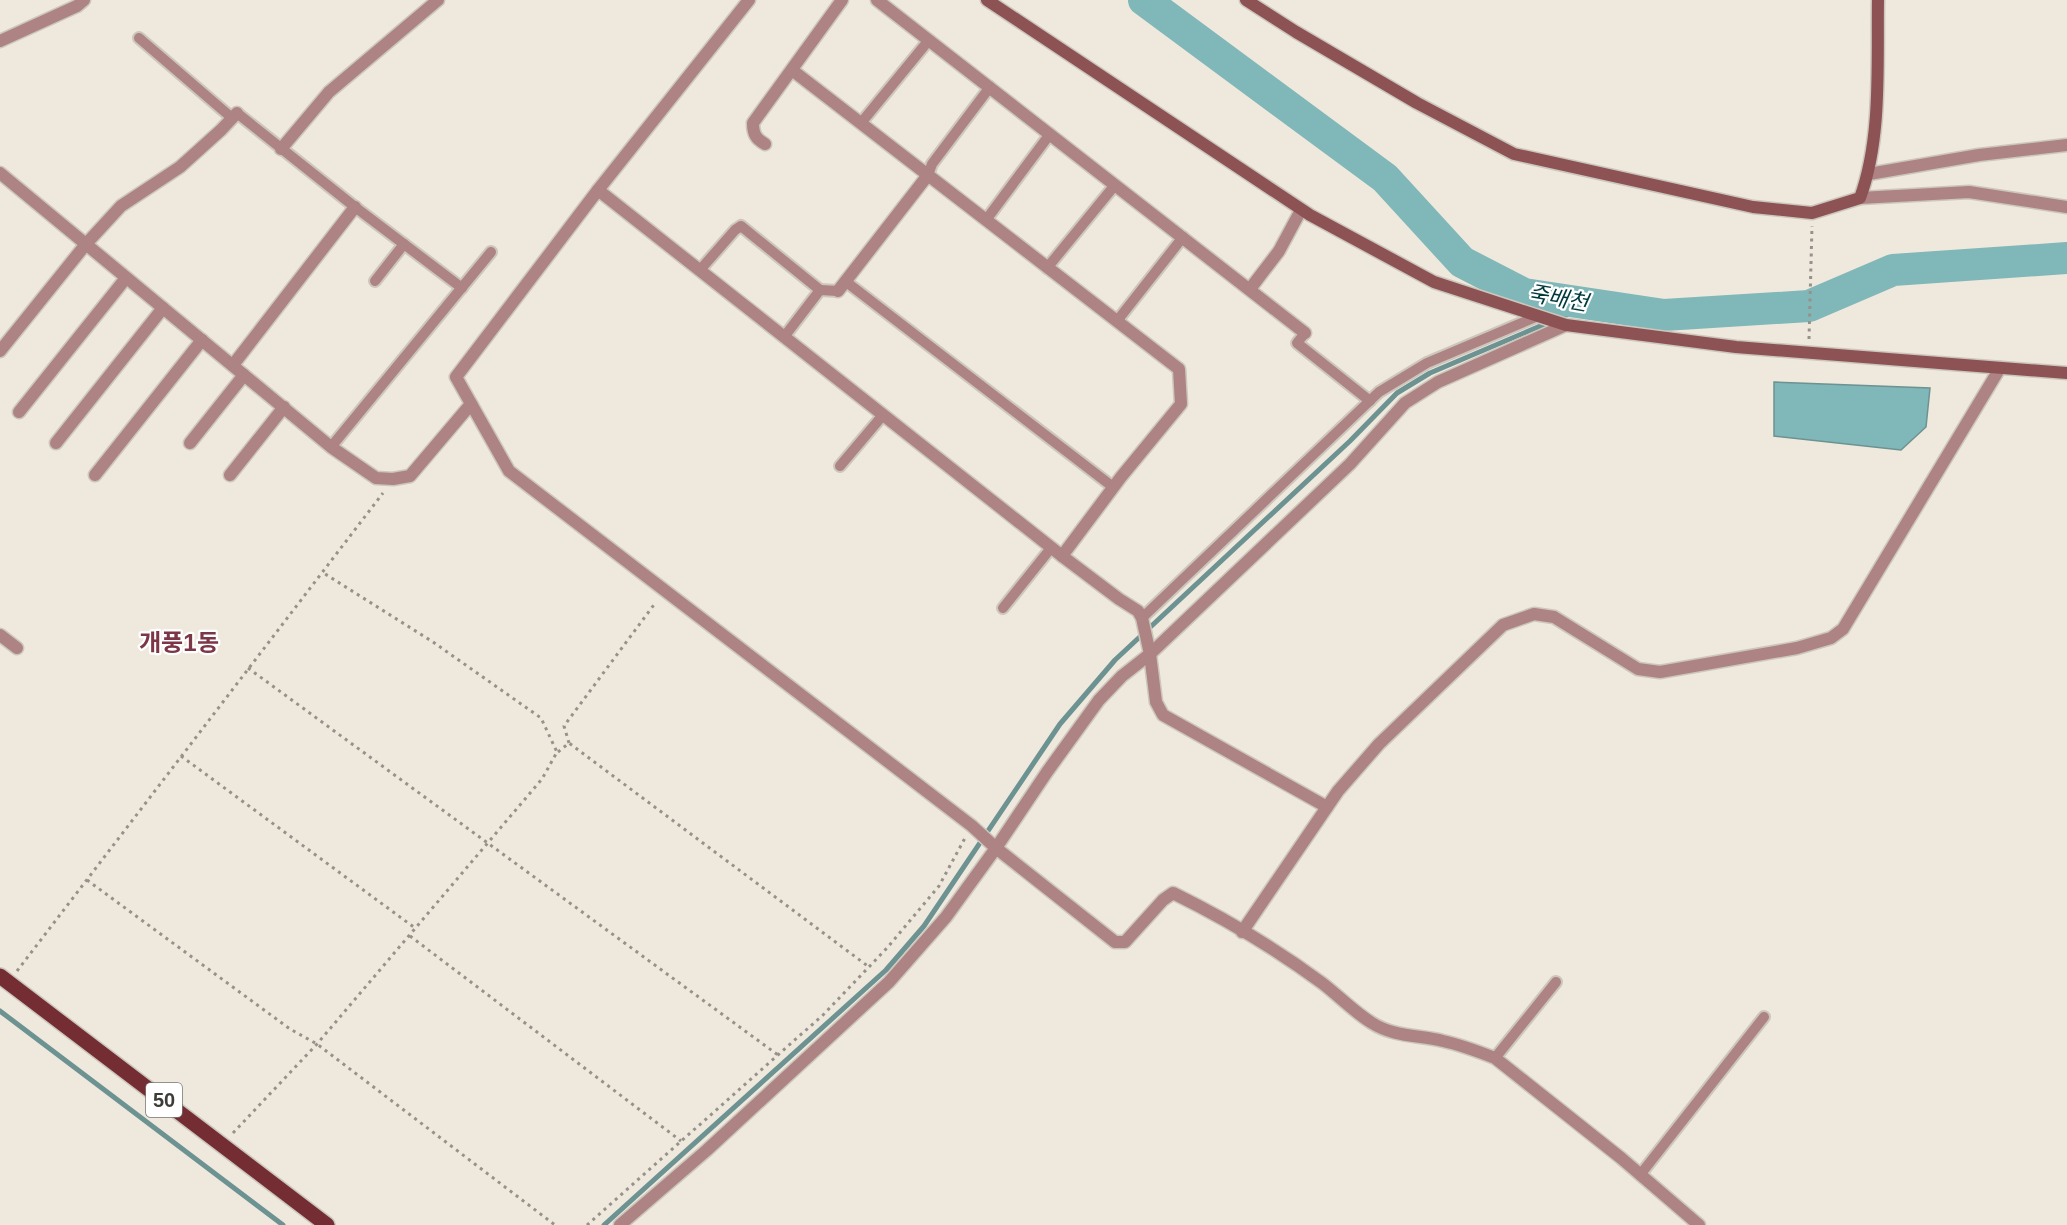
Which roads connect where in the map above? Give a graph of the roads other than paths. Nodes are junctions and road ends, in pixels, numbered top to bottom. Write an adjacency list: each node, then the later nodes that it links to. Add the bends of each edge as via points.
1 (84, 0): 11 (street)
2 (438, 0): 19 (street, via 329,92)
3 (749, 0): 24 (street)
4 (842, 0): 12 (street)
5 (878, 0): 10 (street)
6 (987, 0): 28 (street)
7 (1246, 0): 25 (street, via 1417,102 1514,154 1753,207 1812,213)
8 (1878, 0): 21 (street, via 1876,108)
9 (139, 38): 14 (lane)
10 (929, 40): 13 (street); 15 (lane)
11 (0, 41)
12 (792, 70): 15 (street); 17 (street, via 753,123 753,131)
13 (990, 87): 16 (street); 22 (lane, via 932,164)
14 (235, 115): 19 (lane); 31 (street, via 180,167 121,206)
15 (861, 123): 22 (street)
16 (1050, 134): 23 (street); 29 (lane)
17 (765, 144)
18 (2067, 145): 21 (street, via 1979,154)
19 (281, 149): 26 (lane)
20 (0, 173): 31 (street)
21 (1869, 174): 25 (street)
22 (928, 175): 29 (street); 38 (street)
23 (1115, 185): 30 (street); 34 (lane)
24 (598, 190): 35 (street); 55 (street, via 456,377)
25 (1860, 198): 27 (street, via 1969,192)
26 (355, 207): 32 (lane); 50 (street)
27 (2067, 207)
28 (1301, 210): 41 (street, via 1279,251); 43 (street, via 1434,282)
29 (986, 220): 34 (street)
30 (1183, 237): 41 (street); 44 (lane)
31 (86, 244): 36 (street); 49 (street)
32 (404, 244): 37 (lane); 39 (lane)
33 (491, 252): 39 (lane)
34 (1047, 267): 44 (street)
35 (700, 270): 40 (lane, via 741,226); 47 (street)
36 (126, 278): 42 (street); 57 (street)
37 (375, 281)
38 (841, 286): 40 (lane); 65 (lane)
39 (462, 288): 61 (lane)
40 (820, 290): 47 (lane)
41 (1250, 290): 46 (street)
42 (164, 308): 48 (street); 59 (street)
43 (1538, 316): 45 (street); 54 (lane, via 1428,363)
44 (1117, 321): 65 (street, via 1179,369 1181,404)
45 (1565, 325): 51 (street, via 1737,347); 72 (street, via 1438,382 1405,404 1350,464)
46 (1305, 333): 54 (lane, via 1297,343)
47 (784, 337): 58 (street)
48 (202, 340): 50 (street); 63 (street)
49 (0, 351)
50 (233, 365): 53 (street)
51 (2000, 368): 52 (street); 73 (street, via 1844,629 1831,638 1797,648 1660,672 1638,669 1554,617 1534,614 1503,625 1379,744)
52 (2067, 373)
53 (244, 375): 56 (street); 60 (street)
54 (1370, 401): 69 (lane)
55 (471, 404): 61 (street, via 410,476 376,478); 74 (street, via 508,471)
56 (284, 407): 61 (street); 64 (street)
57 (19, 412)
58 (883, 415): 62 (lane); 66 (street)
59 (56, 442)
60 (190, 443)
61 (331, 447)
62 (840, 466)
63 (95, 475)
64 (230, 475)
65 (1113, 488): 67 (street)
66 (1052, 548): 67 (street); 68 (lane)
67 (1062, 556): 69 (street, via 1138,611)
68 (1003, 608)
69 (1142, 618): 72 (street)
70 (0, 635): 71 (street)
71 (17, 648)
72 (1150, 651): 73 (street, via 1156,702 1163,715); 74 (street, via 1100,700)
73 (1327, 807): 75 (street)
74 (994, 846): 75 (street, via 1115,942 1125,942 1173,893); 82 (street, via 946,917 889,982)
75 (1242, 932): 79 (street, via 1321,983 1373,1024 1407,1037 1440,1040)
76 (4, 979): 81 (main road, 50)
77 (1556, 982): 79 (lane)
78 (1764, 1017): 80 (lane)
79 (1495, 1058): 80 (street)
80 (1640, 1175): 83 (street)
81 (327, 1225)
82 (620, 1225)
83 (1700, 1225)

